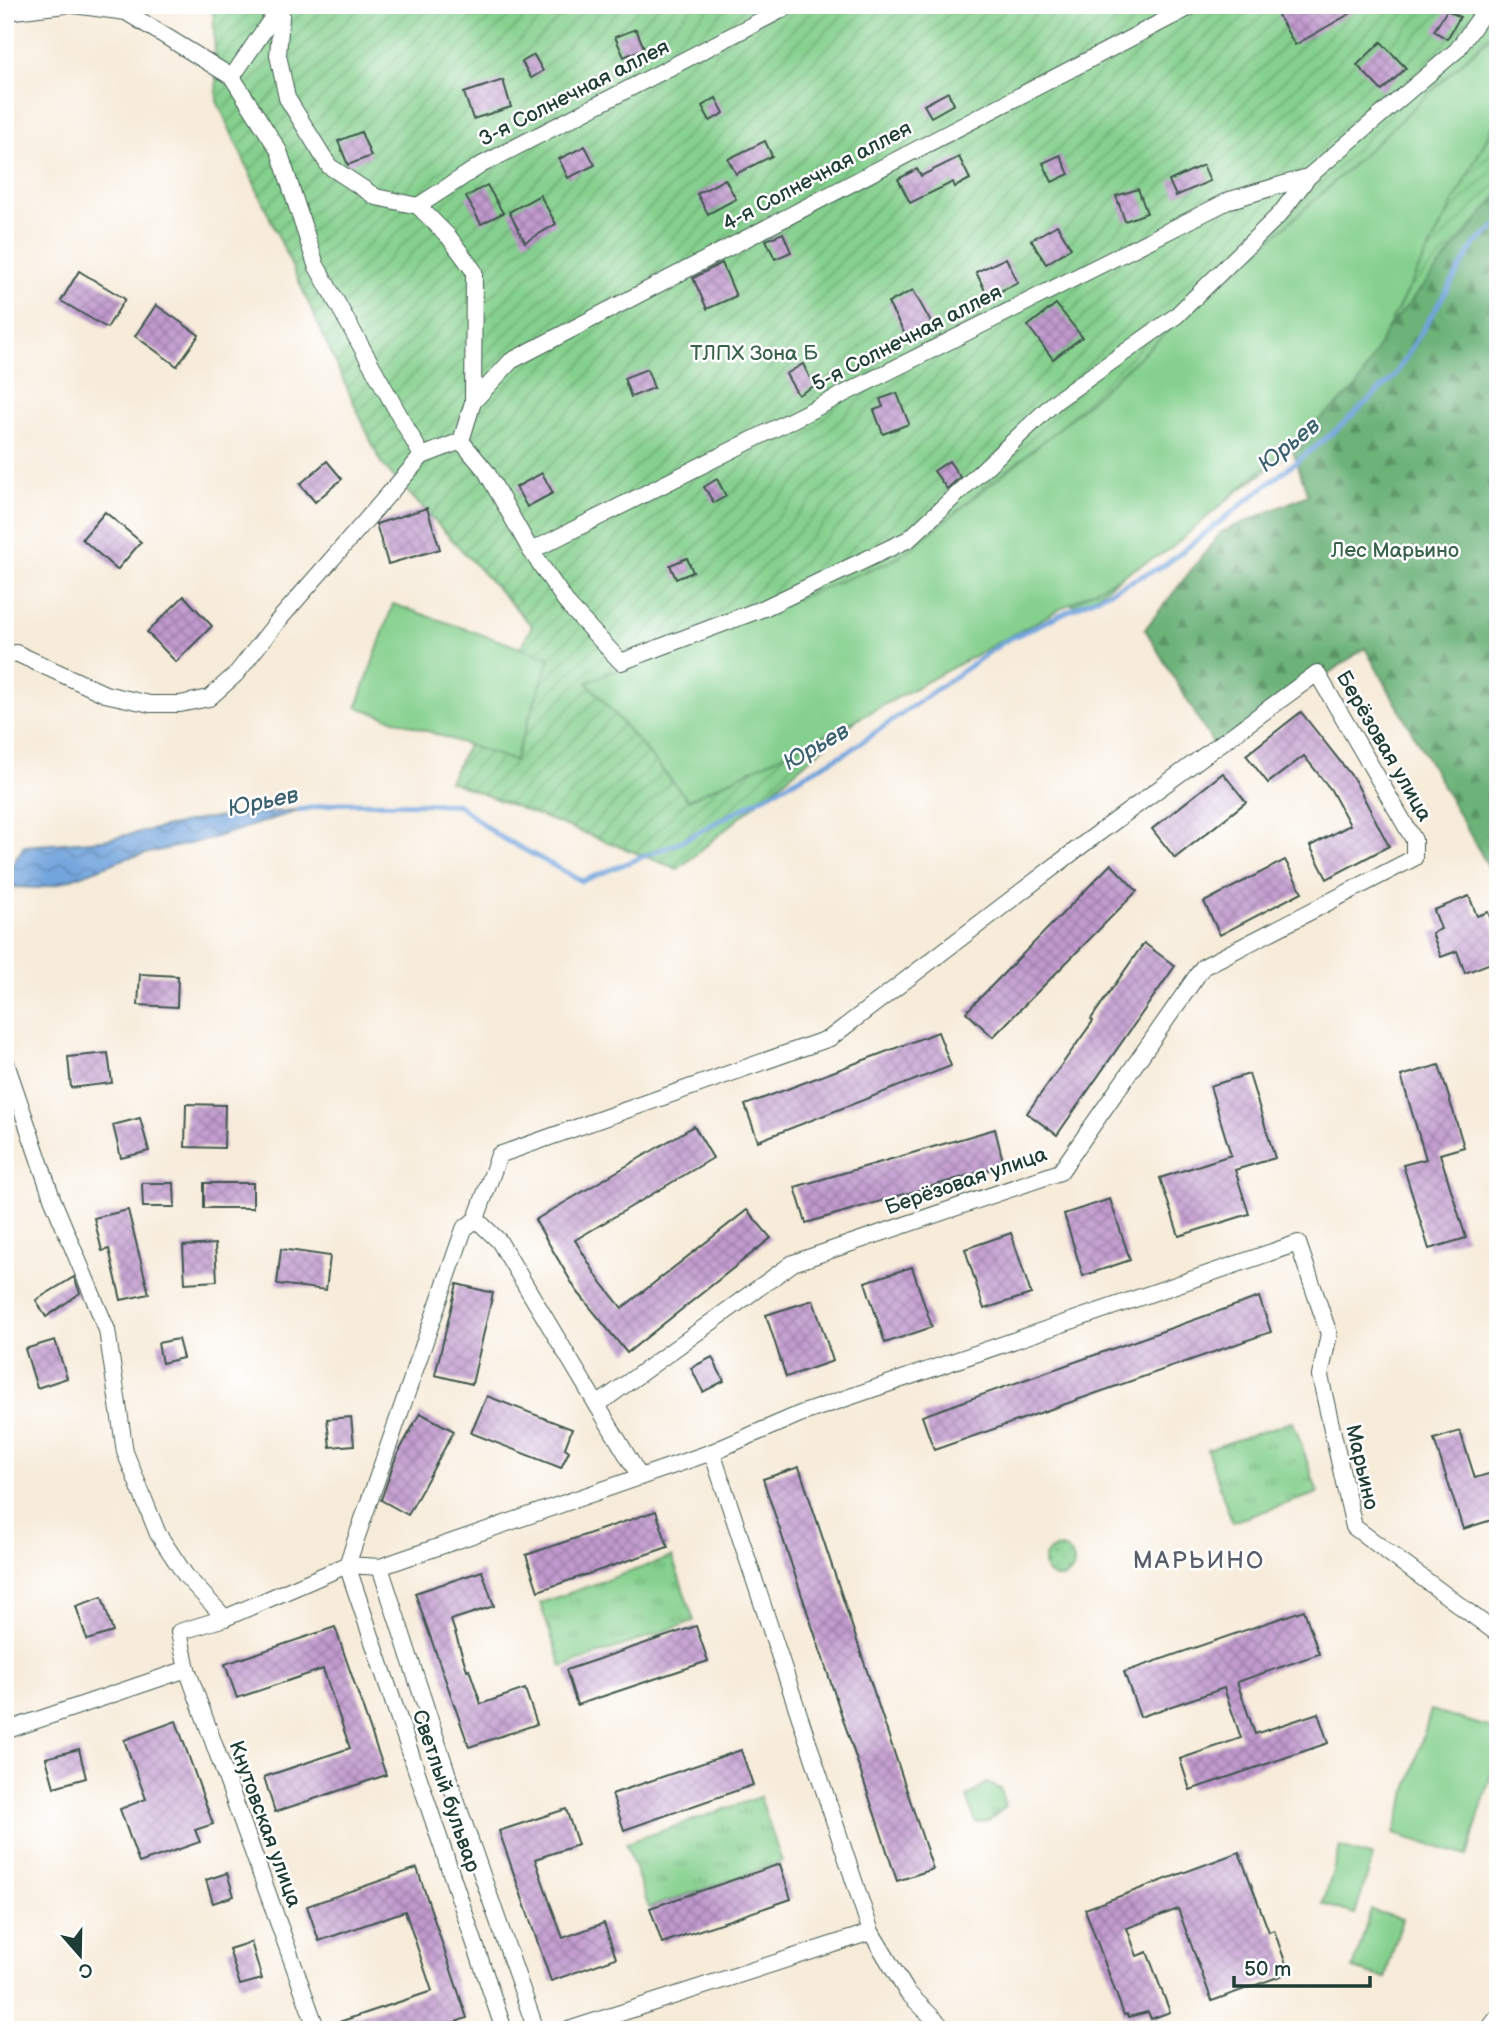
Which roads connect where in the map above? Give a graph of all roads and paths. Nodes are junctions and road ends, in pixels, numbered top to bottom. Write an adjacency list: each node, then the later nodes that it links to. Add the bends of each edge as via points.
1 (65, 5): 7 (street)
2 (74, 5): 8 (street, via 125,12)
3 (282, 5): 8 (street); 10 (street, via 278,55 287,98 329,166 376,197)
4 (791, 5): 10 (street, 3-я Солнечная аллея, via 481,165)
5 (1194, 5): 11 (street, 4-я Солнечная аллея, via 511,360)
6 (1489, 5): 9 (street, via 1457,50)
7 (5, 12)
8 (232, 77): 13 (street, via 279,151 316,265)
9 (1308, 177): 14 (street, 5-я Солнечная аллея, via 1230,200); 14 (street, via 1280,214 1176,316 1056,401 909,539 764,608 621,662 569,606)
10 (418, 206): 11 (street, via 474,271)
11 (473, 402): 12 (street)
12 (461, 441): 13 (street); 14 (street, via 486,471)
13 (422, 456): 15 (street, via 236,674 209,698 150,704 105,694 16,653)
14 (531, 551)
15 (5, 656)
16 (5, 1060): 23 (street, via 52,1198 107,1330 125,1452 158,1534 186,1576)
17 (476, 1219): 18 (street, via 499,1241); 18 (street, Берёзовая улица, via 499,1155 830,1038 1085,842 1317,673 1414,840 1414,858 1203,967 1060,1172 793,1263); 21 (street, via 464,1228)
18 (597, 1405): 20 (street)
19 (712, 1452): 20 (street); 24 (street, Марьино, via 800,1413 1298,1243 1329,1334 1320,1376 1354,1527); 27 (street)
20 (640, 1477): 22 (street)
21 (347, 1565): 22 (street); 23 (street); 30 (street, Светлый бульвар)
22 (380, 1567): 31 (street, Светлый бульвар)
23 (225, 1618): 25 (street, Кнутовская улица, via 179,1632)
24 (1498, 1634)
25 (187, 1669): 26 (street); 29 (street, Кнутовская улица)
26 (5, 1731)
27 (871, 1932): 32 (street); 33 (street, via 906,1992)
28 (1498, 2017): 34 (street)
29 (317, 2030)
30 (504, 2030)
31 (536, 2030)
32 (568, 2030)
33 (945, 2030)
34 (1488, 2030)

